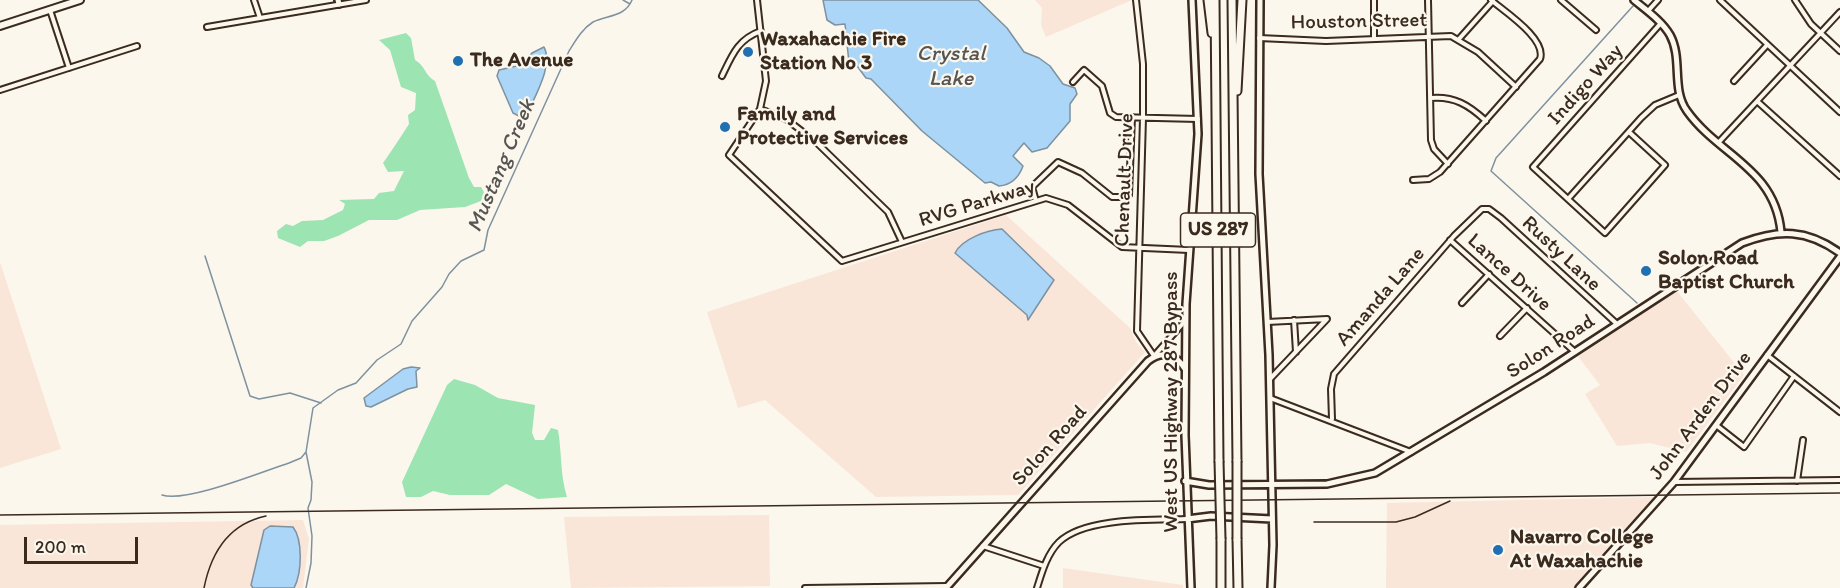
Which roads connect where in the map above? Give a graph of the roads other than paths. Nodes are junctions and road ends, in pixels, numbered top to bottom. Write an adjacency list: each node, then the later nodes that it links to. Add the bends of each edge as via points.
1 (80, 0): 21 (main road)
2 (255, 0): 24 (street)
3 (366, 0): 20 (street)
4 (757, 0): 29 (street)
5 (1136, 0): 53 (street, Chenault Drive, via 1143,64)
6 (1192, 0): 54 (main road, West US Highway 287 Bypass)
7 (1208, 0): 41 (highway)
8 (1215, 0): 41 (highway, US 287)
9 (1232, 0): 48 (highway, US 287)
10 (1242, 0): 48 (highway)
11 (1260, 0): 32 (main road)
12 (1374, 0): 33 (street)
13 (1428, 0): 31 (street)
14 (1492, 0): 34 (street); 44 (street, via 1538,40 1542,50 1540,59)
15 (1561, 0): 28 (street)
16 (1634, 0): 22 (main road)
17 (1658, 0): 22 (street)
18 (1720, 0): 35 (street)
19 (1795, 0): 30 (street)
20 (339, 2): 24 (street)
21 (50, 10): 26 (main road); 38 (street)
22 (1647, 12): 25 (main road)
23 (1840, 12): 30 (street)
24 (260, 18): 27 (street)
25 (1661, 23): 46 (main road, via 1675,47); 61 (street, Indigo Way, via 1533,167)
26 (0, 26)
27 (207, 27)
28 (1596, 30)
29 (761, 31): 40 (street, via 739,43); 50 (street, via 767,72)
30 (1821, 34): 37 (street); 39 (street)
31 (1430, 36): 33 (street, Houston Street); 34 (street, Houston Street); 47 (street)
32 (1258, 38): 33 (street, Houston Street); 75 (main road, via 1259,174)
33 (1374, 38)
34 (1460, 39): 44 (street)
35 (1767, 45): 39 (street); 42 (street)
36 (137, 46): 38 (street)
37 (1840, 51)
38 (69, 68): 45 (street)
39 (1790, 68): 49 (street); 51 (street)
40 (722, 76)
41 (1217, 79): 104 (highway, US 287, bridge)
42 (1734, 81)
43 (1073, 82): 52 (street, via 1084,70 1102,86 1110,113)
44 (1516, 87): 55 (street)
45 (0, 90)
46 (1679, 95): 56 (street, via 1655,105); 57 (main road, via 1686,111)
47 (1431, 98): 55 (street, via 1454,99 1471,107); 58 (street, via 1431,140)
48 (1234, 99): 105 (highway, US 287, bridge)
49 (1758, 102): 57 (street); 59 (street)
50 (760, 109): 66 (street, via 786,119 816,142 888,212); 66 (street, RVG Parkway, via 729,155 842,261)
51 (1840, 112)
52 (1132, 117): 53 (street); 62 (street, via 1129,195 1112,197 1082,173 1055,162 1032,186)
53 (1143, 118): 54 (street); 67 (street, Chenault Drive)
54 (1198, 119): 68 (main road, West US Highway 287 Bypass)
55 (1486, 121): 58 (street)
56 (1629, 132): 61 (street); 61 (street, via 1665,165 1605,233)
57 (1719, 142): 64 (main road, via 1770,193)
58 (1449, 164): 60 (street, via 1429,178)
59 (1840, 176)
60 (1413, 180)
61 (1568, 199)
62 (1036, 201): 66 (street, RVG Parkway); 67 (street, RVG Parkway, via 1046,198 1068,205 1112,241 1122,247)
63 (1484, 208): 65 (street, Amanda Lane); 76 (street, Rusty Lane, via 1501,218)
64 (1780, 232): 69 (main road, Solon Road, via 1811,236); 76 (main road, Solon Road, via 1742,243)
65 (1450, 240): 70 (street, Lance Drive); 87 (street, Amanda Lane, via 1334,374)
66 (902, 242)
67 (1138, 248): 68 (street, RVG Parkway); 81 (street, Chenault Drive, via 1137,331)
68 (1189, 250): 74 (main road, West US Highway 287 Bypass)
69 (1840, 255): 80 (main road, John Arden Drive)
70 (1489, 274): 71 (street); 72 (street, Lance Drive)
71 (1462, 303)
72 (1527, 308): 77 (street); 79 (street, Lance Drive)
73 (1294, 320): 75 (street); 78 (street); 78 (street, via 1327,319)
74 (1186, 321): 81 (street); 82 (main road, West US Highway 287 Bypass)
75 (1267, 322): 84 (main road)
76 (1617, 324): 79 (main road, Solon Road)
77 (1500, 336)
78 (1296, 352): 84 (street)
79 (1575, 352): 90 (main road, Solon Road)
80 (1767, 355): 83 (street); 88 (main road, John Arden Drive)
81 (1154, 356): 82 (main road, via 1173,356); 98 (main road, Solon Road)
82 (1185, 370): 92 (main road, West US Highway 287 Bypass)
83 (1794, 376): 86 (street); 88 (street, via 1744,447)
84 (1270, 380): 85 (main road)
85 (1269, 398): 87 (street); 95 (main road)
86 (1840, 412)
87 (1332, 419): 90 (street)
88 (1716, 425): 94 (main road, John Arden Drive)
89 (1803, 440): 93 (street)
90 (1412, 452): 95 (main road, Solon Road, via 1362,478 1328,484)
91 (1840, 480): 93 (street)
92 (1185, 481): 95 (main road, Solon Road); 96 (main road, West US Highway 287 Bypass)
93 (1797, 481): 94 (street)
94 (1674, 482): 107 (main road, John Arden Drive)
95 (1272, 485): 97 (main road)
96 (1187, 519): 97 (main road); 99 (street, via 1080,529 1059,542); 103 (main road, West US Highway 287 Bypass)
97 (1272, 519): 106 (main road)
98 (983, 546): 99 (street); 100 (main road, Solon Road)
99 (1044, 566): 102 (street)
100 (946, 587): 101 (street)
101 (805, 588)
102 (1037, 588)
103 (1191, 588)
104 (1221, 588)
105 (1238, 588)
106 (1272, 588)
107 (1579, 588)

